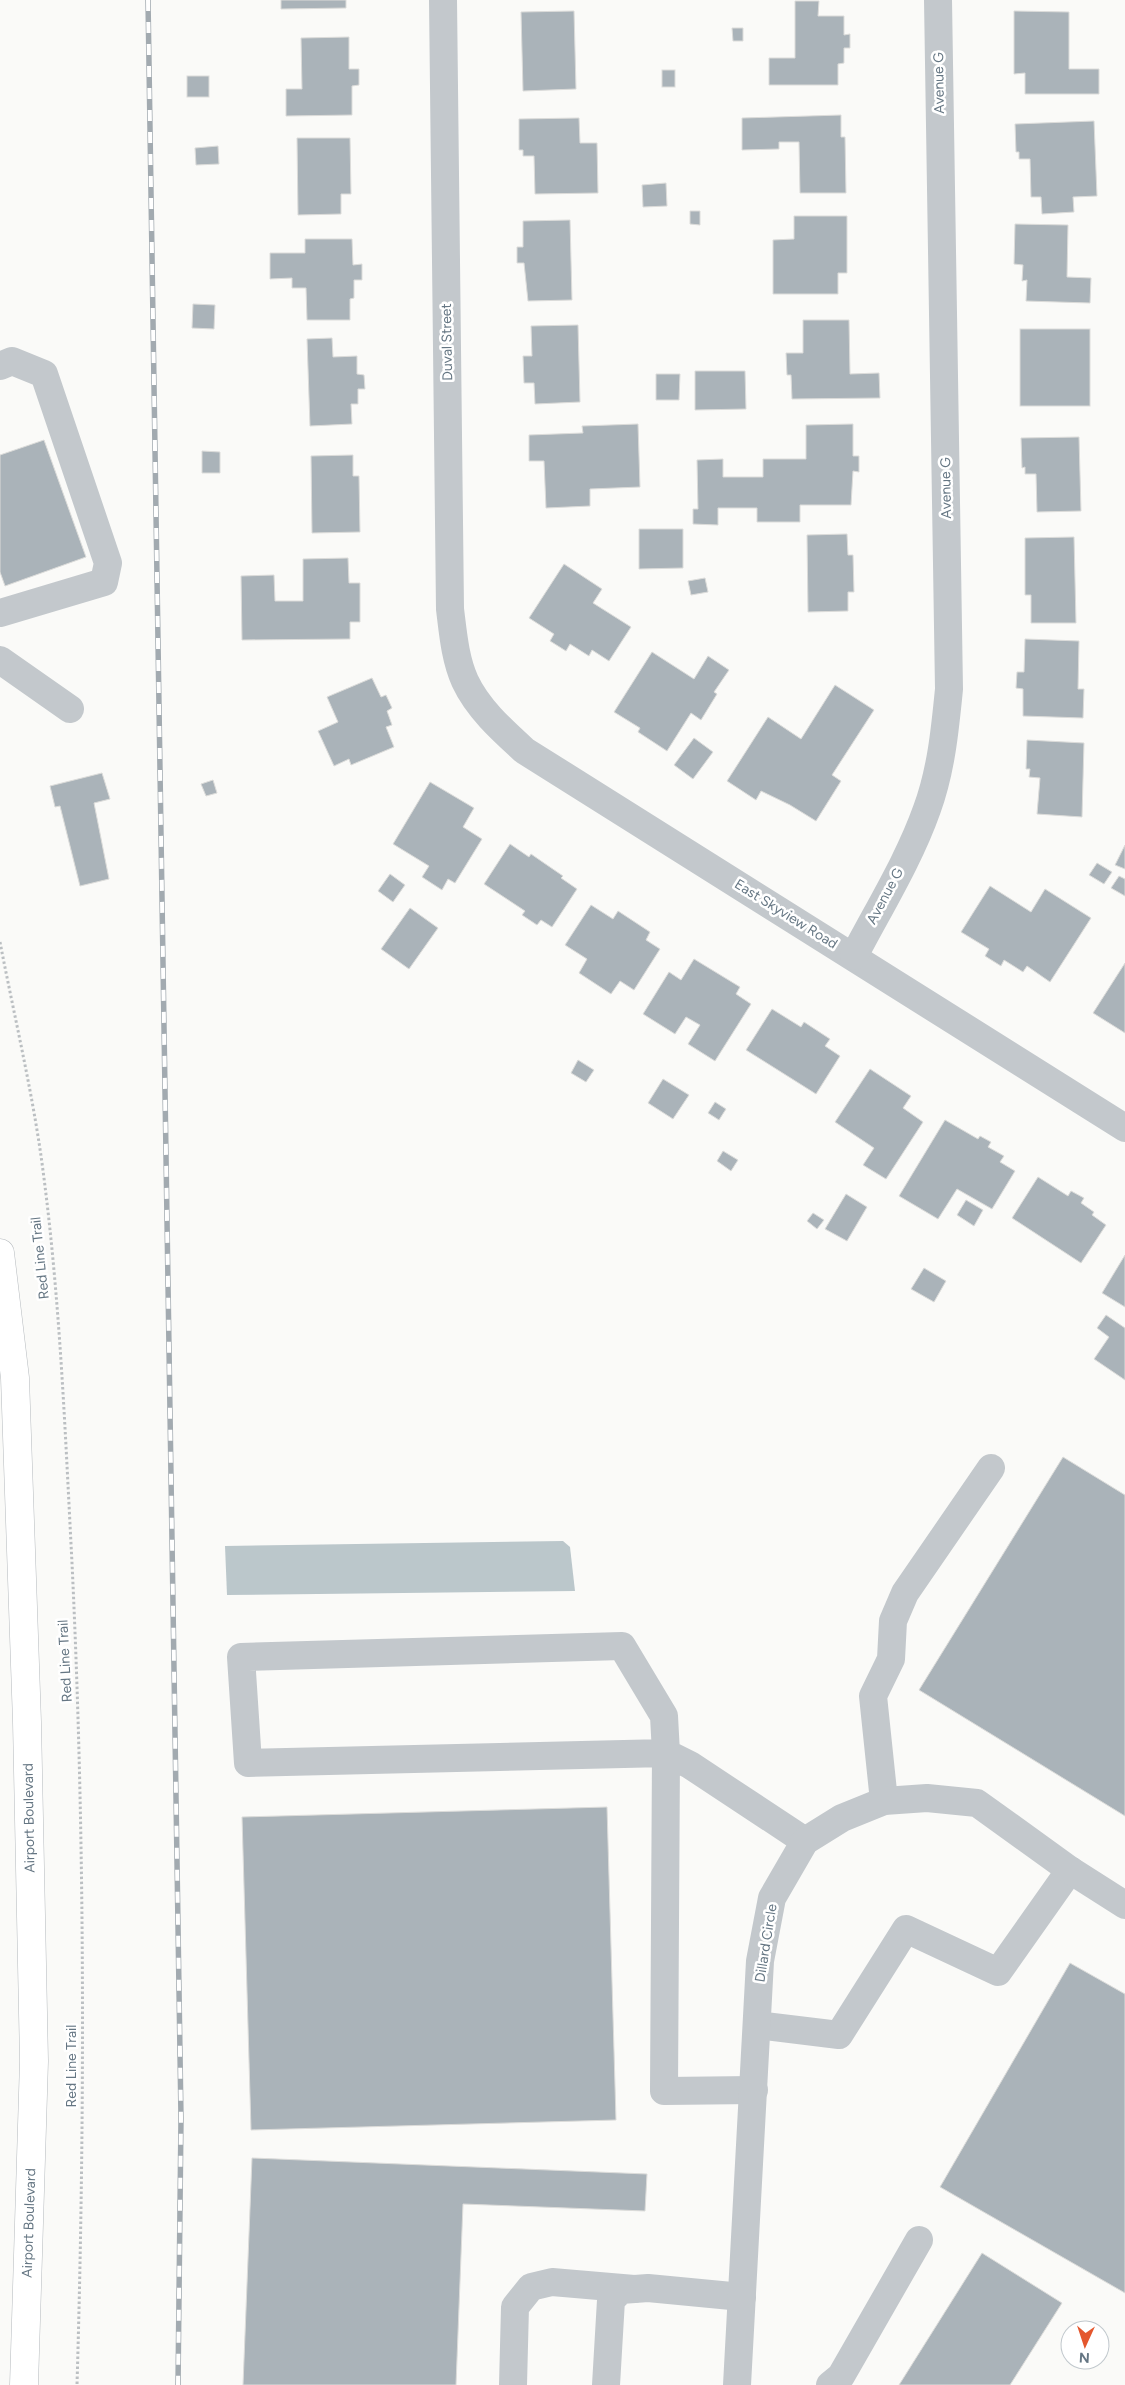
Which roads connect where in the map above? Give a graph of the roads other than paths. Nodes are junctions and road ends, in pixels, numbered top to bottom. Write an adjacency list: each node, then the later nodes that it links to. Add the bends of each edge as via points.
1 (443, 0): 6 (street, Duval Street, via 450,609 454,646)
2 (938, 0): 8 (street, Avenue G, via 949,689 943,751 928,809)
3 (0, 366): 4 (street, via 12,361 44,374 108,563 104,582)
4 (0, 613)
5 (0, 660): 7 (street)
6 (465, 681): 8 (street, East Skyview Road, via 492,721 525,752)
7 (70, 709)
8 (854, 956): 9 (street, East Skyview Road)
9 (1125, 1128)
10 (0, 1252): 13 (main road, Airport Boulevard, via 14,1378)
11 (991, 1468): 15 (street, via 904,1594 893,1621 891,1659 873,1696)
12 (0, 1536): 13 (main road)
13 (22, 1560): 24 (main road, Airport Boulevard, via 34,2061)
14 (666, 1753): 14 (street, via 664,1716 622,1646 241,1657 248,1763); 16 (street, via 690,1765); 20 (street, via 664,2091)
15 (884, 1801): 16 (street, Dillard Circle, via 842,1818); 17 (street, Dillard Circle, via 927,1798 977,1803)
16 (805, 1841): 19 (street, Dillard Circle, via 772,1898 760,1961)
17 (1070, 1870): 18 (street, Dillard Circle); 19 (street, via 998,1972 906,1929 839,2035)
18 (1125, 1905)
19 (757, 2025): 20 (street, Dillard Circle)
20 (754, 2090): 23 (street, Dillard Circle)
21 (919, 2240): 28 (street, via 841,2376)
22 (634, 2289): 23 (street); 25 (street, via 552,2282 530,2287 515,2307); 26 (street, via 621,2290 611,2300)
23 (742, 2297): 27 (street, Dillard Circle)
24 (24, 2385)
25 (513, 2385)
26 (606, 2385)
27 (737, 2385)
28 (830, 2385)

